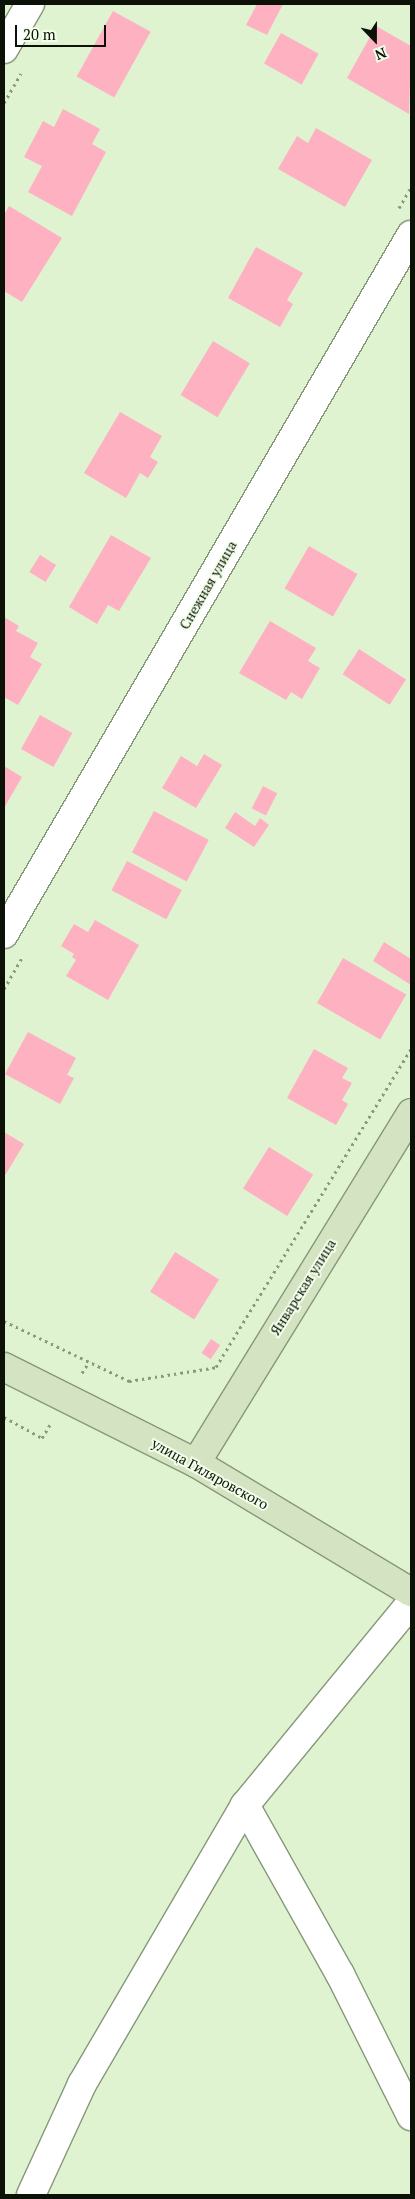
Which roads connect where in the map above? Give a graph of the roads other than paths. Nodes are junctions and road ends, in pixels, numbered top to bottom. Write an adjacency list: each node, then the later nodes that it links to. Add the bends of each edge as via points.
1 (30, 4): 2 (street)
2 (4, 50)
3 (411, 235): 4 (street, Снежная улица)
4 (4, 934)
5 (411, 1112): 7 (street, Январская улица)
6 (4, 1367): 7 (street, улица Гиляровского)
7 (196, 1462): 8 (street, улица Гиляровского)
8 (411, 1592)
9 (411, 1603): 10 (street)
10 (245, 1805): 11 (street, via 340,1974); 12 (street, via 82,2084)
11 (411, 2116)
12 (31, 2195)

